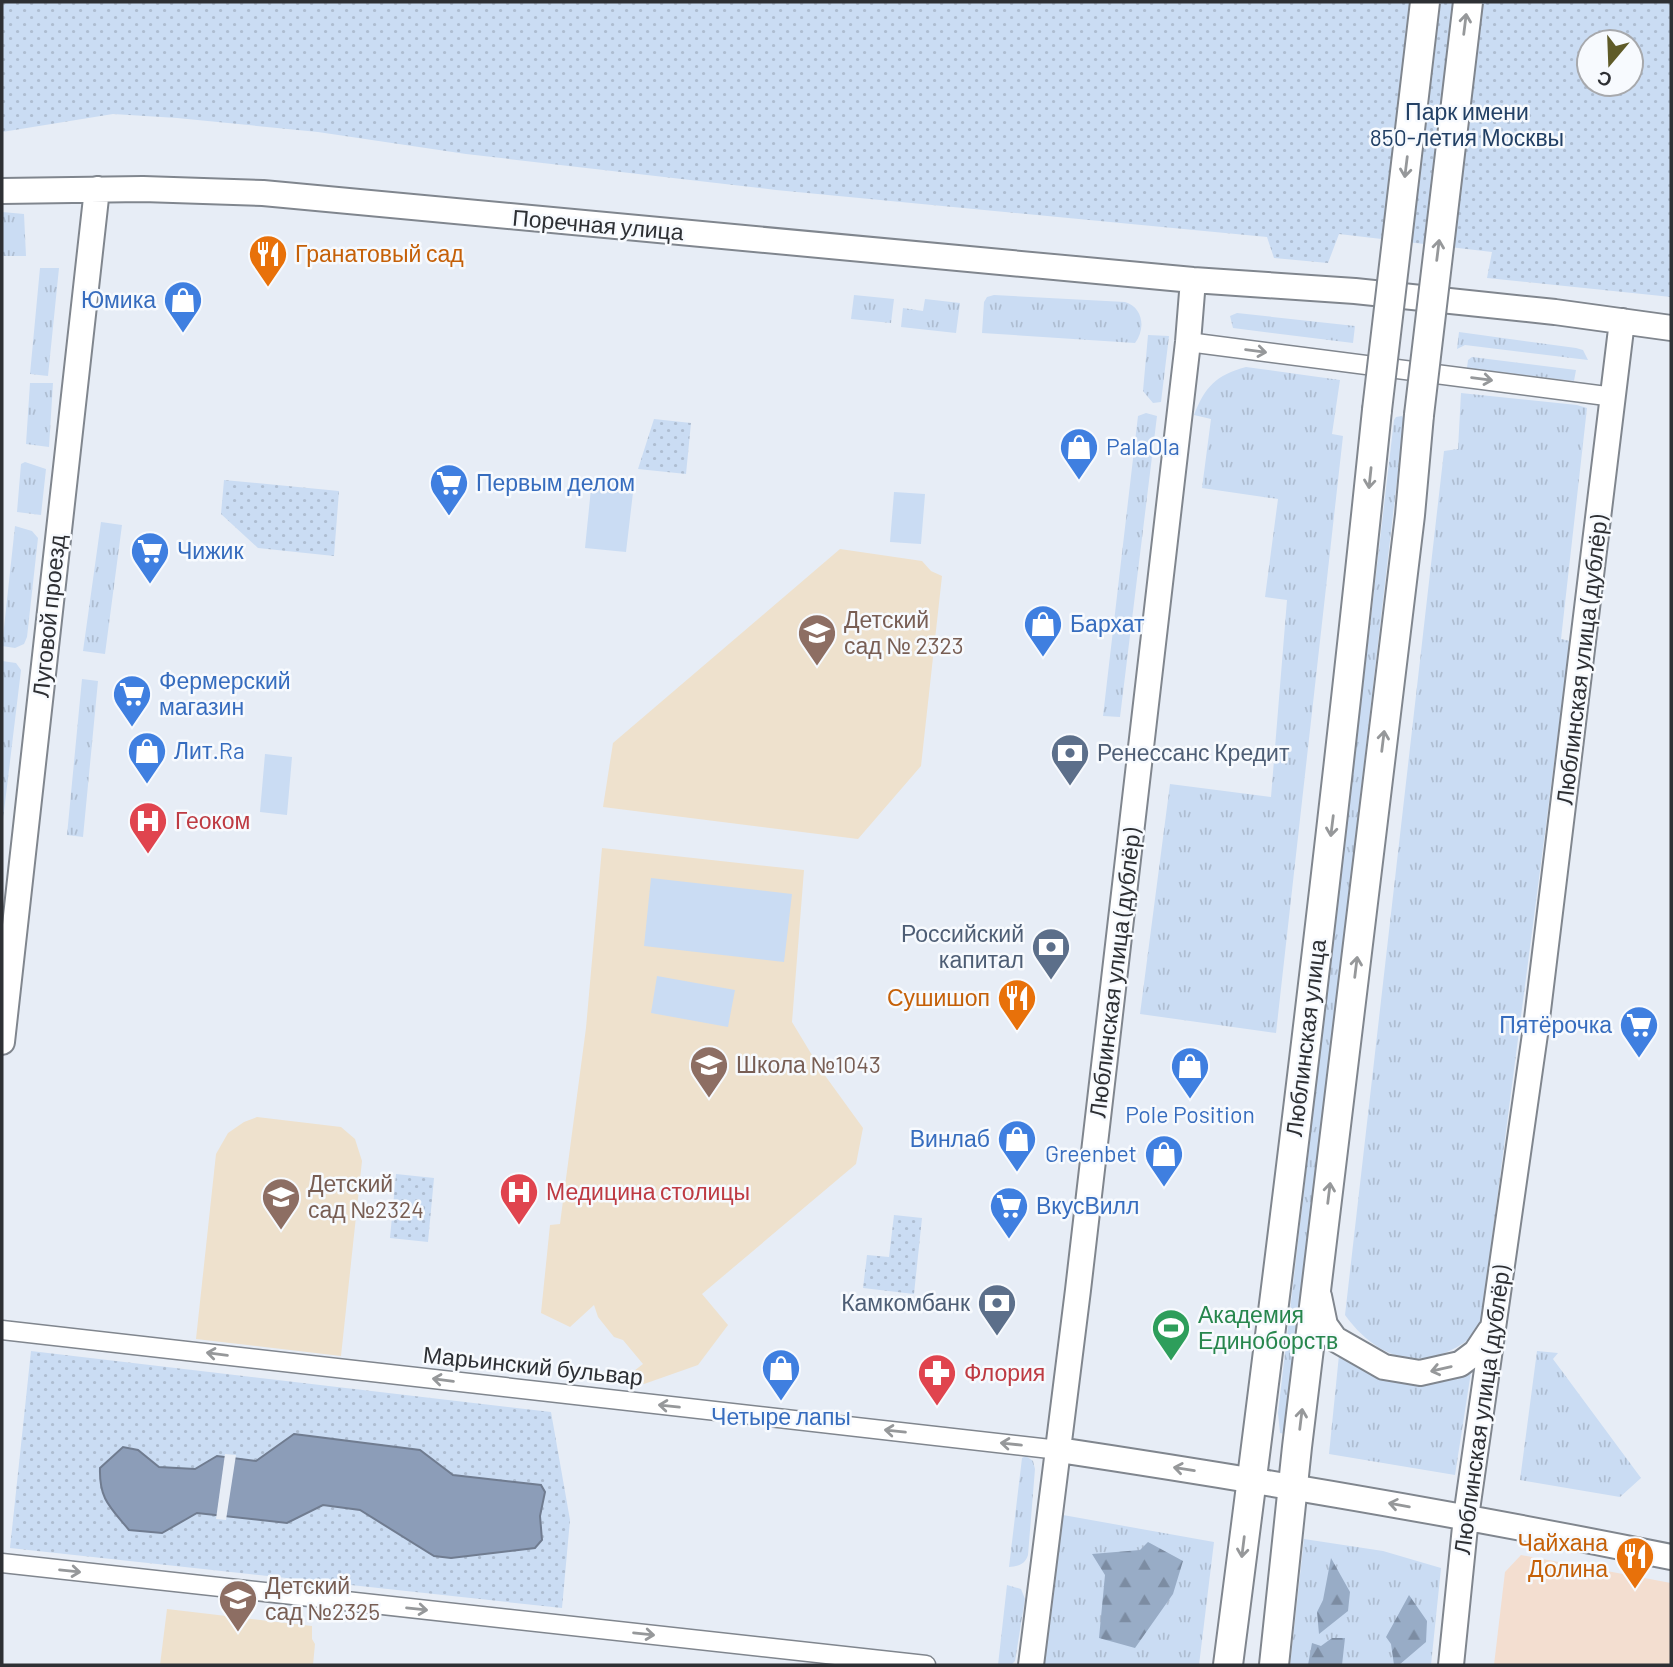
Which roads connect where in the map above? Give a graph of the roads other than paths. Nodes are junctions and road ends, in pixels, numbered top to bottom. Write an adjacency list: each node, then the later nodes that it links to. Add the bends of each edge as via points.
1 (1425, 2): 15 (main road, Люблинская улица, one-way to 15, bridge, via 1347,704)
2 (1468, 2): 11 (main road, Люблинская улица, one-way to 2, bridge)
3 (97, 189): 4 (street, Поречная улица); 5 (street, Поречная улица, via 263,193); 10 (street, Луговой проезд)
4 (2, 191)
5 (1193, 280): 6 (street, Поречная улица, via 1355,291); 8 (street, Люблинская улица (дублёр))
6 (1622, 321): 7 (street, Поречная улица); 9 (street, Люблинская улица (дублёр))
7 (1671, 328)
8 (1188, 342): 9 (street, one-way to 9); 14 (street, Люблинская улица (дублёр))
9 (1614, 397): 12 (street, Люблинская улица (дублёр), via 1534,1040)
10 (2, 1042)
11 (1317, 1289): 12 (street, one-way to 11, via 1476,1352 1460,1364 1420,1373 1384,1367 1335,1339 1325,1325); 16 (main road, Люблинская улица, one-way to 11)
12 (1492, 1328): 17 (street, Люблинская улица (дублёр))
13 (2, 1330): 14 (street, Марьинский бульвар, one-way to 13)
14 (1059, 1450): 15 (street, one-way to 14); 21 (street, Люблинская улица (дублёр))
15 (1252, 1479): 16 (street); 22 (main road, Люблинская улица, one-way to 22)
16 (1294, 1487): 17 (street, one-way to 16); 23 (main road, Люблинская улица)
17 (1466, 1517): 18 (street); 24 (street, Люблинская улица (дублёр))
18 (1671, 1557)
19 (2, 1563): 20 (street, one-way to 20)
20 (926, 1665)
21 (1031, 1665)
22 (1227, 1665)
23 (1274, 1665)
24 (1451, 1665)

